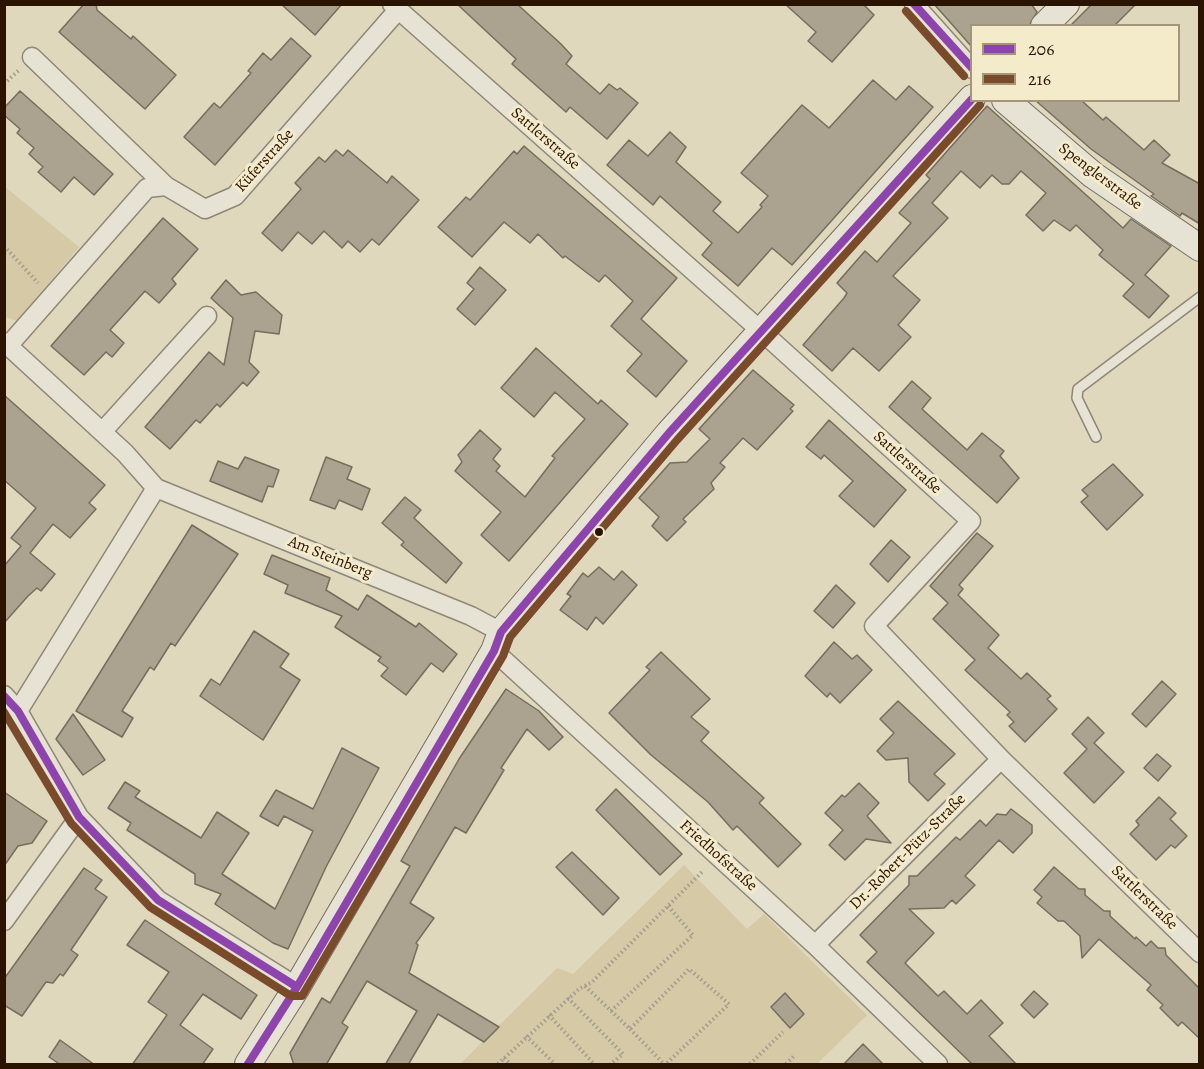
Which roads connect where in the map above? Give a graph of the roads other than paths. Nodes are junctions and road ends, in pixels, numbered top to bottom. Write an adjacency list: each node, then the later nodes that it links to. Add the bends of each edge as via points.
1 (914, 4): 6 (street)
2 (1066, 4): 4 (main road)
3 (395, 7): 9 (street, Küferstraße, via 235,196 205,209); 13 (street, Sattlerstraße)
4 (1046, 24)
5 (32, 57): 9 (street, Küferstraße)
6 (970, 67)
7 (970, 100): 13 (main road)
8 (1007, 102): 10 (main road, Spenglerstraße, via 1093,175)
9 (166, 186): 14 (street, Am Steinberg, via 147,188)
10 (1200, 248)
11 (1200, 297): 16 (lane, via 1078,389 1077,398)
12 (207, 316): 15 (street)
13 (760, 330): 18 (main road, via 669,433); 21 (street, Sattlerstraße, via 970,521 874,626)
14 (6, 344): 15 (street, Am Steinberg)
15 (102, 432): 17 (street, Am Steinberg)
16 (1096, 437)
17 (156, 488): 18 (street, Am Steinberg, via 471,616); 20 (street)
18 (498, 642): 24 (street, Friedhofstraße, via 718,856); 26 (main road)
19 (4, 695): 20 (street)
20 (18, 711): 22 (street)
21 (1001, 759): 24 (street, Dr.-Robert-Pütz-Straße); 25 (street, Sattlerstraße)
22 (79, 817): 23 (street); 26 (street, via 158,900)
23 (4, 921)
24 (816, 945): 28 (street, Friedhofstraße)
25 (1200, 953)
26 (297, 987): 27 (main road)
27 (248, 1065)
28 (938, 1065)

